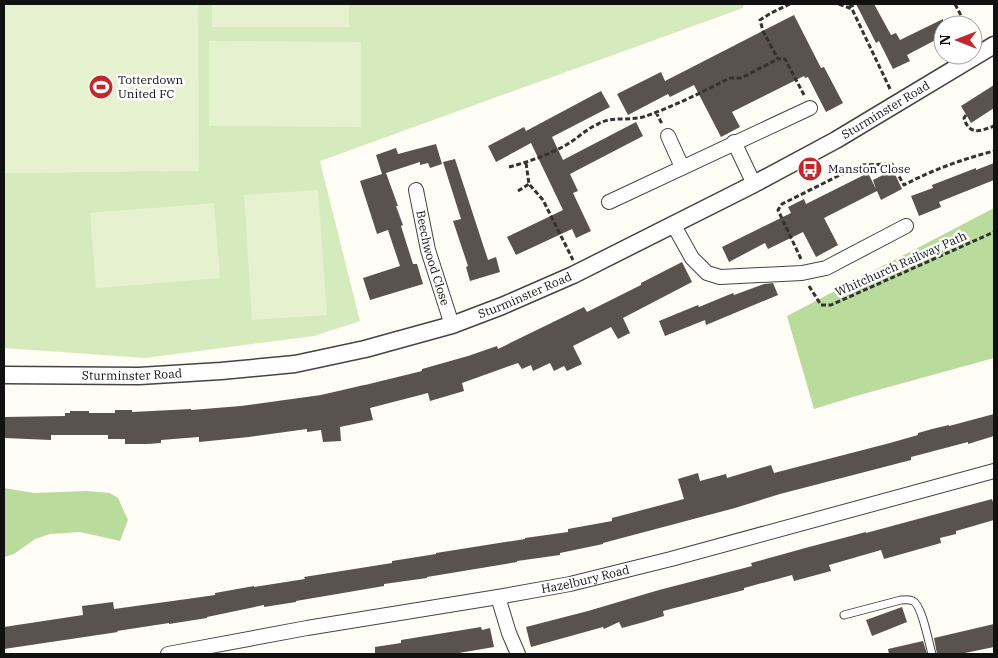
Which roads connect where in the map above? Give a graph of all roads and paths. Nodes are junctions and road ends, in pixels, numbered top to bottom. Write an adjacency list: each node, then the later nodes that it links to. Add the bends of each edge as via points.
1 (790, 4): 6 (path, via 760,20)
2 (839, 4): 4 (path)
3 (856, 4): 4 (path)
4 (849, 7): 7 (path)
5 (994, 46): 7 (street, Sturminster Road)
6 (778, 59): 8 (path, via 785,59); 14 (path, via 663,110 634,119 598,123 566,145)
7 (898, 103): 18 (street, Sturminster Road)
8 (810, 108): 12 (street)
9 (966, 115): 10 (path, via 965,121 972,130)
10 (994, 126)
11 (668, 136): 16 (street)
12 (734, 142): 16 (street); 18 (street)
13 (994, 151): 26 (path, via 920,176 904,185 892,164 860,166 782,204 778,210)
14 (526, 163): 15 (path); 17 (path)
15 (509, 166)
16 (682, 167): 21 (street)
17 (529, 184): 20 (path); 25 (path, via 542,200)
18 (754, 184): 22 (street, Sturminster Road)
19 (416, 190): 27 (street, Beechwood Close, via 428,250)
20 (518, 191)
21 (609, 202)
22 (673, 224): 25 (street, Sturminster Road); 26 (street, via 692,258 707,273 720,277)
23 (906, 226): 26 (street, via 826,268)
24 (994, 232): 26 (path, Whitchurch Railway Path, via 831,305 821,306)
25 (578, 272): 27 (street, Sturminster Road)
26 (805, 273)
27 (452, 325): 28 (street, Sturminster Road, via 365,350 295,364 139,376)
28 (4, 375)
29 (994, 471): 30 (street, Hazelbury Road, via 662,561 570,584)
30 (498, 597): 32 (street, Hazelbury Road); 33 (street)
31 (844, 615): 34 (lane, via 901,600 914,601 920,608)
32 (168, 654)
33 (518, 654)
34 (932, 654)

